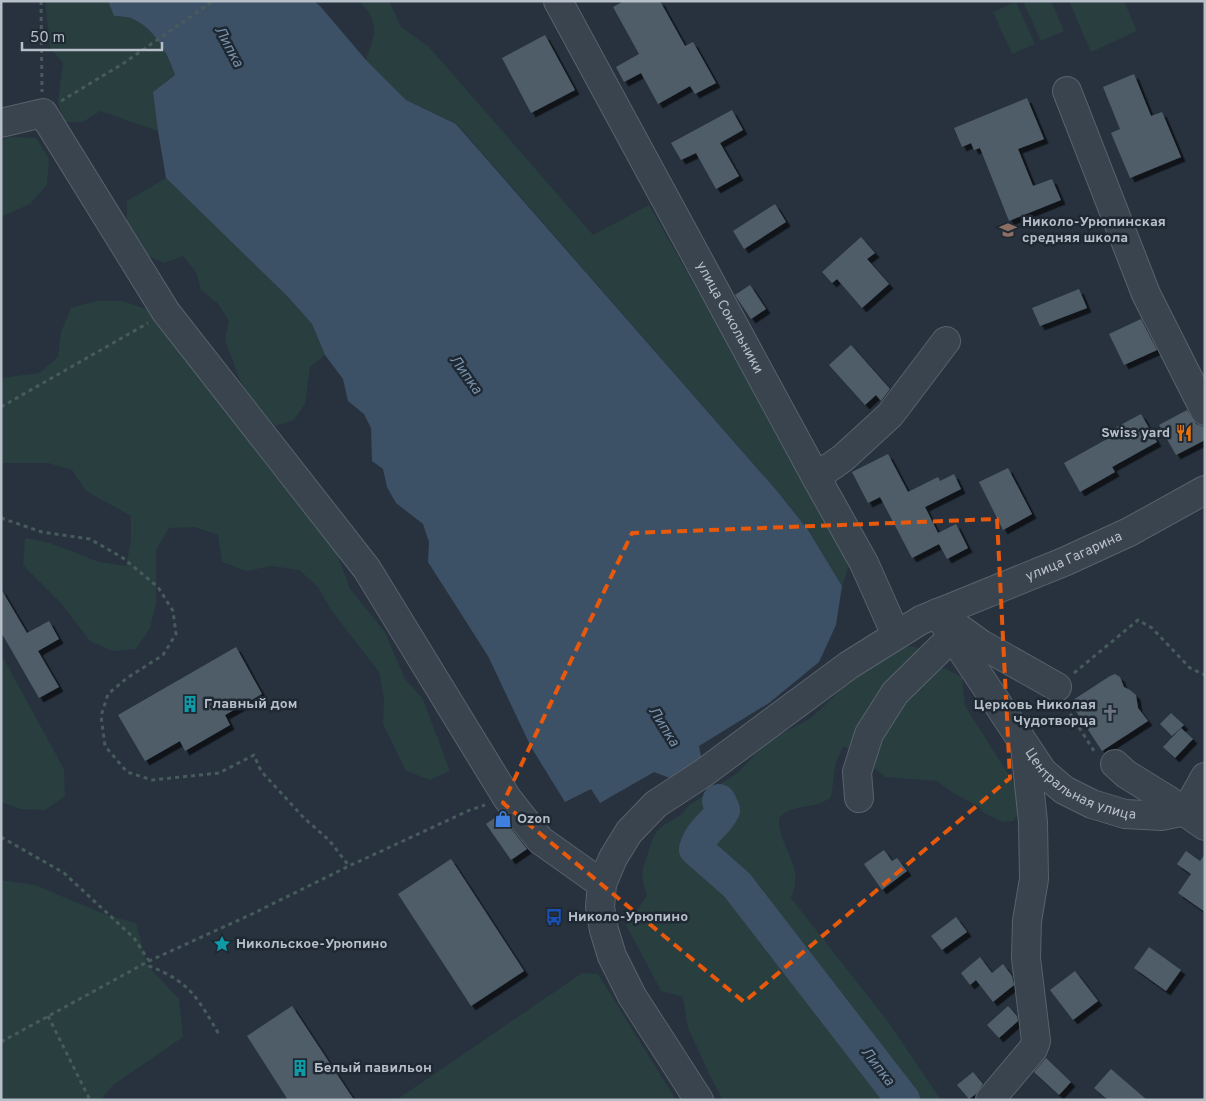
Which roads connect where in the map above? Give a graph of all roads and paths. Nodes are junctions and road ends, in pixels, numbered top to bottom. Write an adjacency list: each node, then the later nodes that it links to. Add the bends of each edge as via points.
1 (41, 1): 5 (path)
2 (213, 1): 5 (path)
3 (558, 1): 11 (street, улица Сокольники)
4 (1067, 91): 10 (street, via 1146,294)
5 (42, 113): 6 (street); 7 (street)
6 (1, 122)
7 (166, 312): 9 (path); 22 (street, via 367,569)
8 (946, 341): 11 (street, via 890,415 844,458)
9 (1, 407)
10 (1205, 411)
11 (816, 477): 15 (street, улица Сокольники, via 864,563)
12 (1205, 490): 14 (street, улица Гагарина, via 1066,561)
13 (1, 518): 26 (path, via 42,532 90,539 123,558 158,587 173,611 176,634 163,655 108,694 101,716 105,746 127,772 152,780 219,773 254,755 261,771 329,840)
14 (938, 613): 15 (street, улица Гагарина); 16 (street, Центральная улица); 18 (street, via 981,644)
15 (896, 635): 27 (street, улица Гагарина, via 849,664 702,774 656,804 629,832)
16 (953, 636): 19 (street, Центральная улица); 23 (street, via 895,693 869,734 857,772)
17 (1205, 675): 18 (path, via 1190,668 1152,628 1138,620)
18 (1057, 687): 20 (path, via 1057,694 1100,759)
19 (1025, 746): 24 (street, Центральная улица, via 1043,772 1064,790 1092,804 1125,814); 34 (street, via 1034,879 1026,958 1036,1040 1033,1049)
20 (1115, 764): 24 (street)
21 (1205, 777): 24 (street)
22 (507, 798): 26 (path, via 470,810); 27 (street, via 540,840)
23 (859, 798)
24 (1195, 819)
25 (1, 837): 28 (path, via 64,873 134,938)
26 (349, 866): 28 (path)
27 (602, 884): 33 (street, улица Гагарина, via 600,907 612,956 632,996)
28 (148, 961): 29 (path); 30 (path, via 149,966 186,985)
29 (48, 1016): 31 (path); 32 (path)
30 (220, 1036)
31 (1, 1042)
32 (90, 1100)
33 (699, 1100)
34 (990, 1100)

